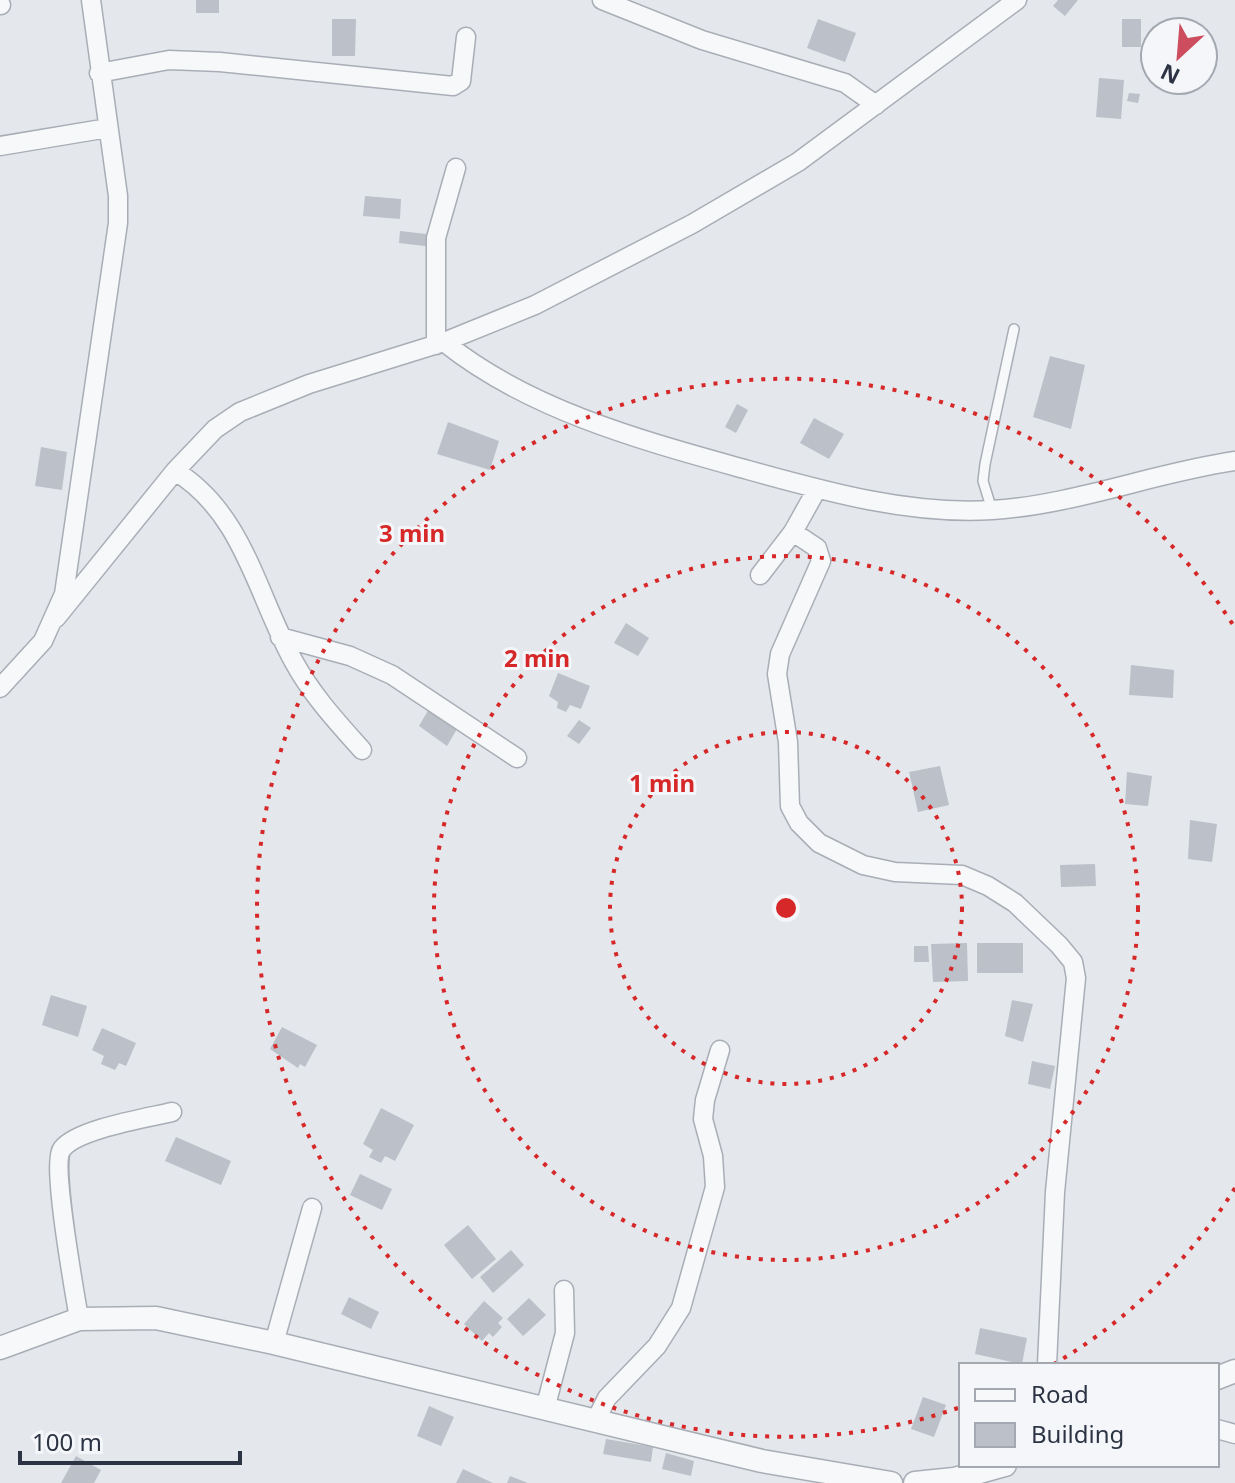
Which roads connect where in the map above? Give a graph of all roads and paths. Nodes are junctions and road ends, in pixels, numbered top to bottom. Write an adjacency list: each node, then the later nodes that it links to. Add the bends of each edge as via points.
1 (91, 0): 5 (street)
2 (602, 0): 6 (street, via 702,40 845,83)
3 (1017, 0): 6 (street)
4 (466, 37): 5 (street, via 461,81 453,86 169,60)
5 (99, 73): 7 (street)
6 (876, 105): 11 (street, via 798,162 692,224 535,305)
7 (108, 128): 8 (street); 18 (street, via 118,223 64,594)
8 (0, 146)
9 (456, 168): 11 (street, via 436,238)
10 (1014, 329): 15 (lane, via 985,464 983,481)
11 (440, 344): 13 (street, via 309,384 240,412 215,429); 14 (street, via 475,367 602,426)
12 (1235, 461): 15 (street, via 1039,505)
13 (175, 471): 18 (street); 19 (street, via 209,497 233,528)
14 (817, 489): 15 (street, via 938,511); 16 (street)
15 (992, 510)
16 (793, 532): 17 (street); 30 (street, via 817,548 821,561 780,654 777,674 788,742 790,806 799,823 819,843 863,865 962,875 988,886 1015,903 1073,962 1076,978 1055,1192)
17 (760, 575)
18 (56, 618): 20 (street, via 43,641)
19 (280, 637): 21 (street, via 315,696); 22 (street, via 350,656 392,675)
20 (0, 688)
21 (362, 750)
22 (517, 758)
23 (720, 1050): 32 (street, via 703,1119 715,1187 681,1308 657,1346 607,1398)
24 (172, 1112): 27 (street, via 112,1127 61,1149 57,1160)
25 (312, 1208): 28 (street)
26 (564, 1290): 31 (street, via 565,1333)
27 (79, 1319): 28 (street, via 156,1318); 29 (street)
28 (274, 1343): 31 (street)
29 (0, 1348)
30 (1047, 1363)
31 (545, 1409): 32 (street)
32 (595, 1422): 34 (street, via 762,1461)
33 (998, 1467): 35 (street)
34 (891, 1483)
35 (915, 1483)

